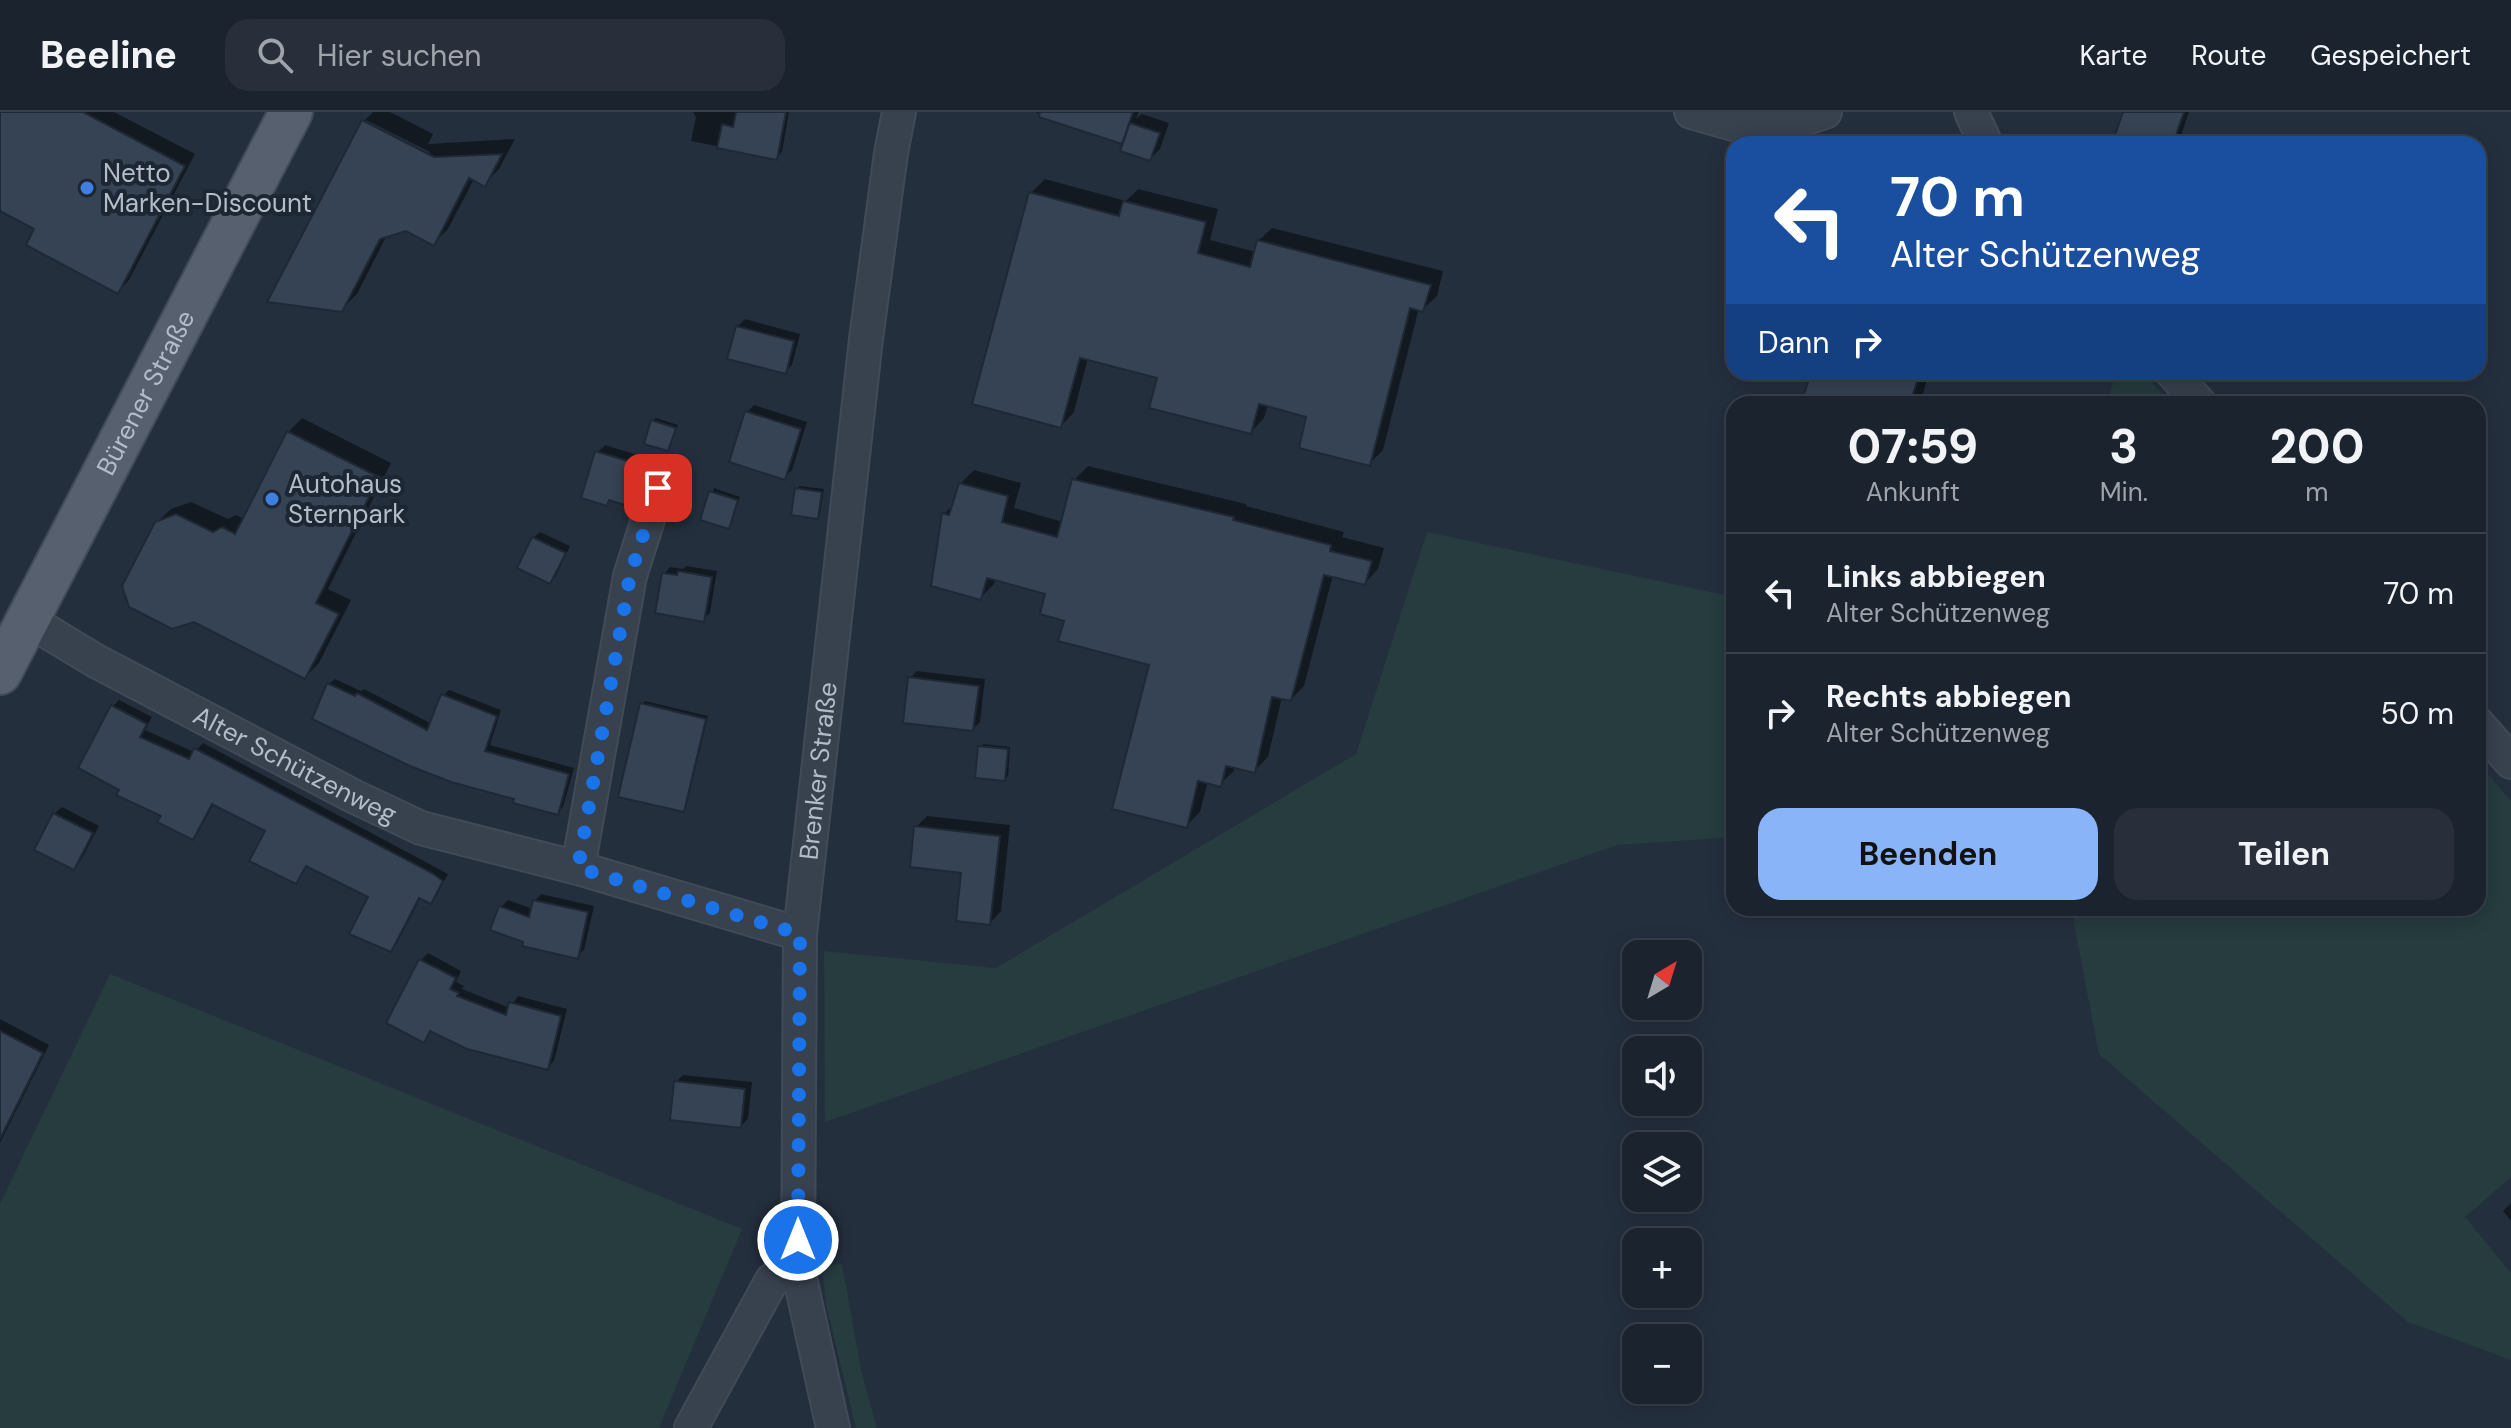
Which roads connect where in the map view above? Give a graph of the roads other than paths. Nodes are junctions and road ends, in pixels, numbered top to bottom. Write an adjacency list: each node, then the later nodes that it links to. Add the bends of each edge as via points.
1 (291, 112): 10 (main road, Bürener Straße)
2 (899, 112): 15 (street, Brenker Straße, via 866,339)
3 (1691, 112): 4 (street, via 1733,124 1785,125)
4 (1825, 112)
5 (1971, 112): 6 (street)
6 (1982, 136)
7 (2179, 380): 8 (street)
8 (2193, 396)
9 (658, 488): 14 (street, via 630,576)
10 (28, 620): 11 (main road, Bürener Straße); 14 (street, Alter Schützenweg, via 96,661 421,828)
11 (0, 673)
12 (2486, 733): 13 (street)
13 (2511, 762)
14 (578, 868): 15 (street, Alter Schützenweg)
15 (800, 934): 16 (street, Brenker Straße)
16 (798, 1269): 17 (street, via 772,1280); 18 (street, Brenker Straße)
17 (691, 1428)
18 (833, 1428)

